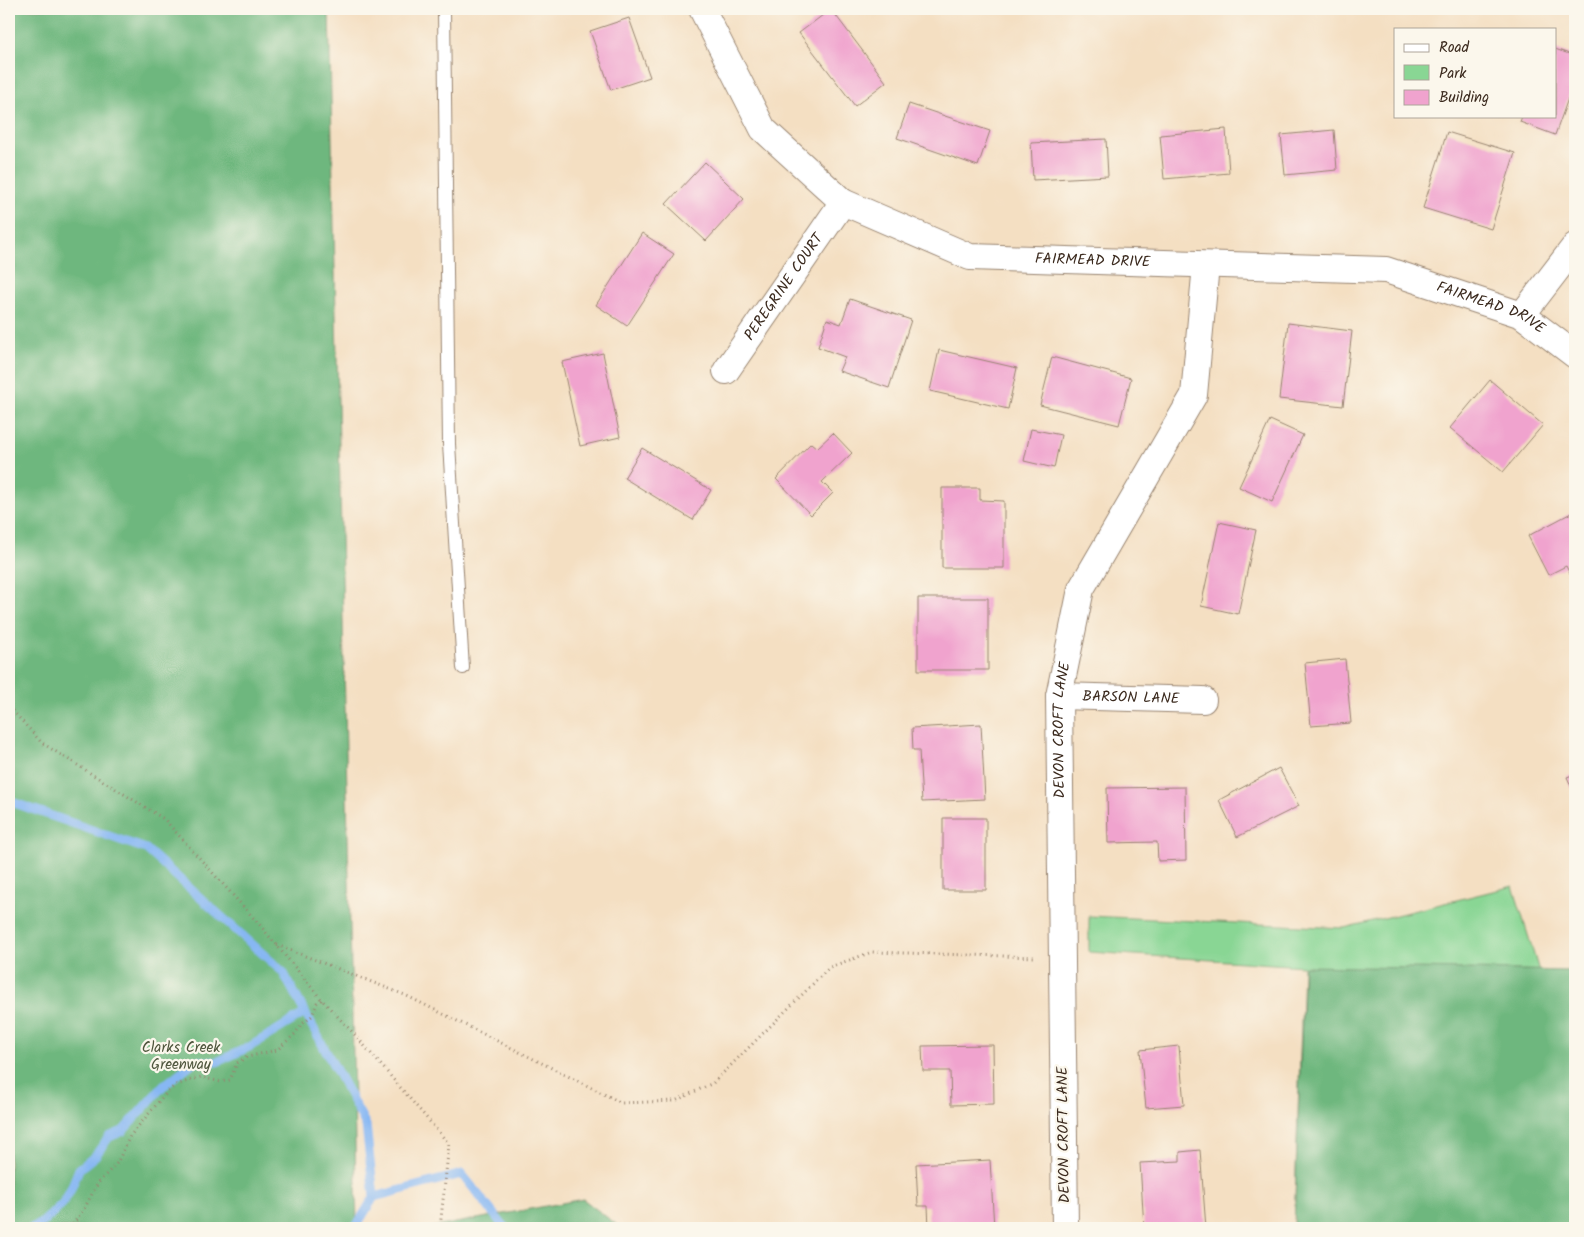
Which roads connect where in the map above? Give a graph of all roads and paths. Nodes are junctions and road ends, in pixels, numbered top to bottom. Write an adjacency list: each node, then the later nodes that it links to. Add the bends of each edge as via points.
1 (444, 9): 9 (lane, via 449,444)
2 (702, 9): 3 (street, FAIRMEAD DRIVE, via 762,129)
3 (842, 202): 5 (street, FAIRMEAD DRIVE, via 970,257); 8 (street, PEREGRINE COURT)
4 (1575, 246): 6 (street)
5 (1206, 265): 6 (street, FAIRMEAD DRIVE, via 1386,270); 10 (street, DEVON CROFT LANE, via 1194,395 1081,589)
6 (1522, 315): 7 (street, FAIRMEAD DRIVE)
7 (1575, 355)
8 (726, 372)
9 (464, 668)
10 (1059, 696): 11 (street, BARSON LANE); 14 (street, DEVON CROFT LANE)
11 (1204, 700)
12 (9, 707): 13 (path, via 42,743 164,818)
13 (277, 945): 14 (path, via 405,995 622,1103 675,1101 713,1083 830,966 872,952); 15 (path)
14 (1062, 958): 18 (street, DEVON CROFT LANE)
15 (322, 1000): 16 (path, via 289,1040 277,1050 247,1057 237,1063 230,1080 222,1082 200,1077 176,1085 167,1092 130,1136 117,1163 98,1183 80,1216); 17 (path, via 449,1144)
16 (69, 1228)
17 (440, 1228)
18 (1066, 1228)

